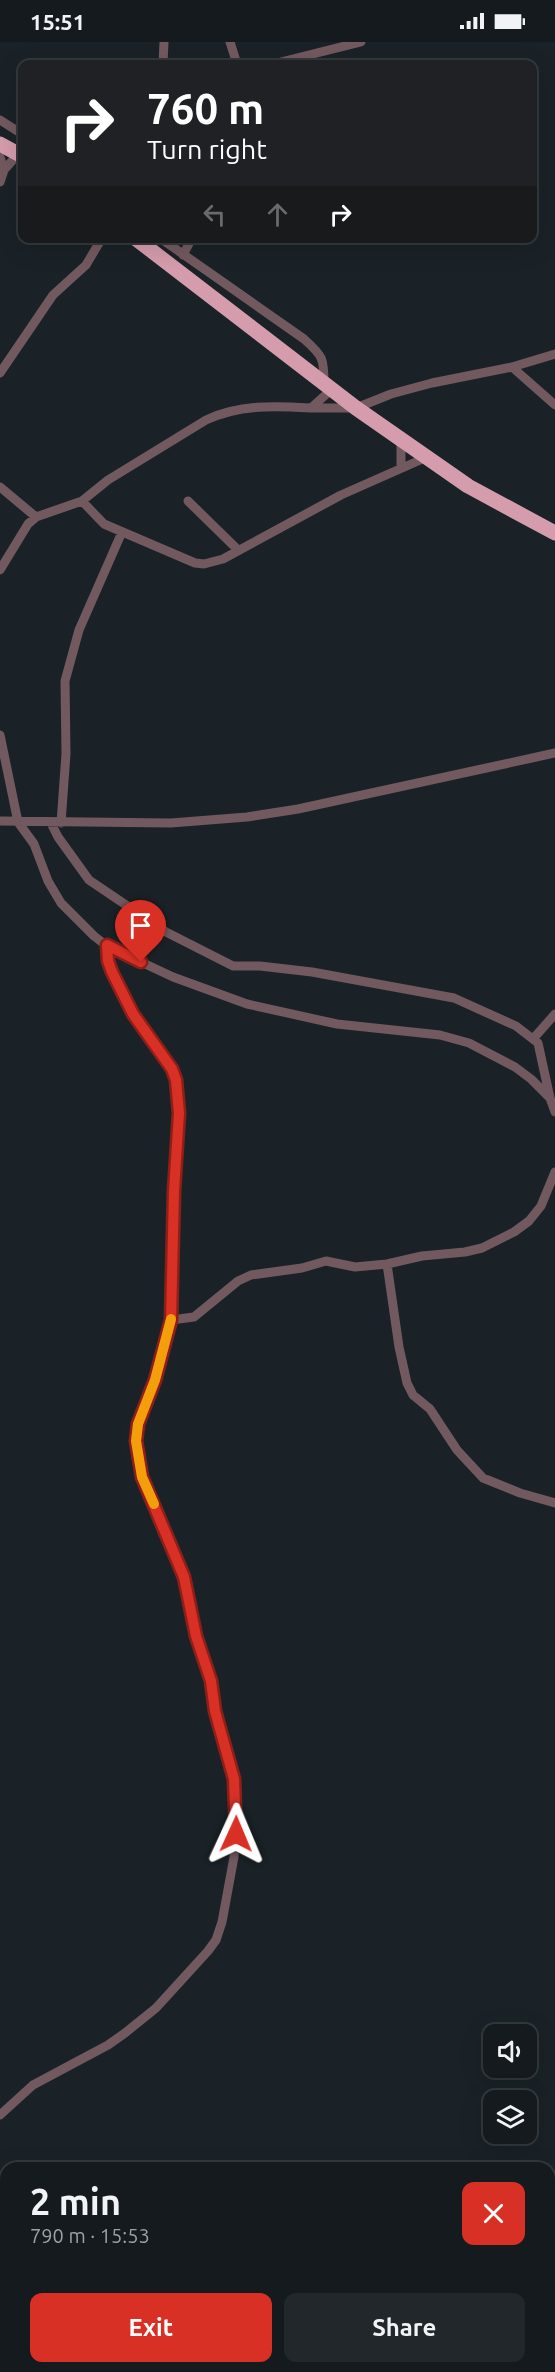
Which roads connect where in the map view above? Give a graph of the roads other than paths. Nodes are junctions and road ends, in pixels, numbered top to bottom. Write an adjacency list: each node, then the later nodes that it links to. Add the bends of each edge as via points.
1 (164, 42): 4 (street)
2 (231, 42): 5 (street)
3 (362, 42): 6 (street)
4 (163, 60)
5 (236, 60)
6 (289, 60)
7 (0, 120): 8 (street)
8 (18, 131)
9 (0, 144): 10 (highway)
10 (18, 153)
11 (0, 157): 13 (street)
12 (18, 158): 13 (street)
13 (4, 170): 14 (street)
14 (0, 182)
15 (99, 243): 22 (street, via 86,265 53,296)
16 (141, 243): 23 (highway)
17 (167, 243): 19 (street)
18 (189, 243): 19 (street)
19 (183, 255): 23 (street, via 310,344 324,362)
20 (555, 354): 21 (street)
21 (512, 367): 24 (street); 26 (street, via 432,383)
22 (0, 373)
23 (327, 387): 25 (street); 26 (highway)
24 (555, 405)
25 (311, 408): 26 (street); 31 (street, via 256,406 223,412 108,480)
26 (356, 408): 27 (highway)
27 (401, 439): 28 (highway); 29 (street)
28 (427, 457): 29 (street); 35 (highway, via 468,486)
29 (401, 467): 36 (street)
30 (0, 487): 33 (street)
31 (82, 501): 33 (street); 34 (street, via 97,519)
32 (188, 501): 36 (street)
33 (36, 517): 37 (street)
34 (122, 532): 36 (street, via 195,563 223,560); 43 (street, via 79,630 65,681 66,754)
35 (555, 533)
36 (238, 550)
37 (0, 570)
38 (0, 735): 41 (street)
39 (555, 753): 43 (street, via 247,817 171,824)
40 (0, 821): 41 (street)
41 (18, 822): 42 (street); 44 (street, via 34,844 61,903)
42 (51, 823): 43 (street); 46 (street, via 89,880 166,932 233,966 312,972 454,998 516,1026)
43 (61, 823)
44 (107, 945): 47 (street, via 173,977 247,1004 337,1024 440,1035 469,1043 515,1067); 51 (street, via 112,972 133,1014 176,1080 179,1113)
45 (555, 1014): 46 (street)
46 (533, 1039): 47 (street, via 538,1043)
47 (550, 1098): 48 (street)
48 (555, 1112)
49 (555, 1172): 50 (street, via 541,1206 514,1232 482,1248)
50 (387, 1264): 51 (street, via 355,1267 326,1261 251,1275 194,1317); 52 (street, via 399,1347 413,1395 430,1409 457,1450 483,1478)
51 (171, 1320): 53 (street, via 136,1441 142,1477 184,1577 234,1779 236,1834 229,1892 216,1940 156,2008 108,2045 33,2085)
52 (555, 1503)
53 (0, 2115)

